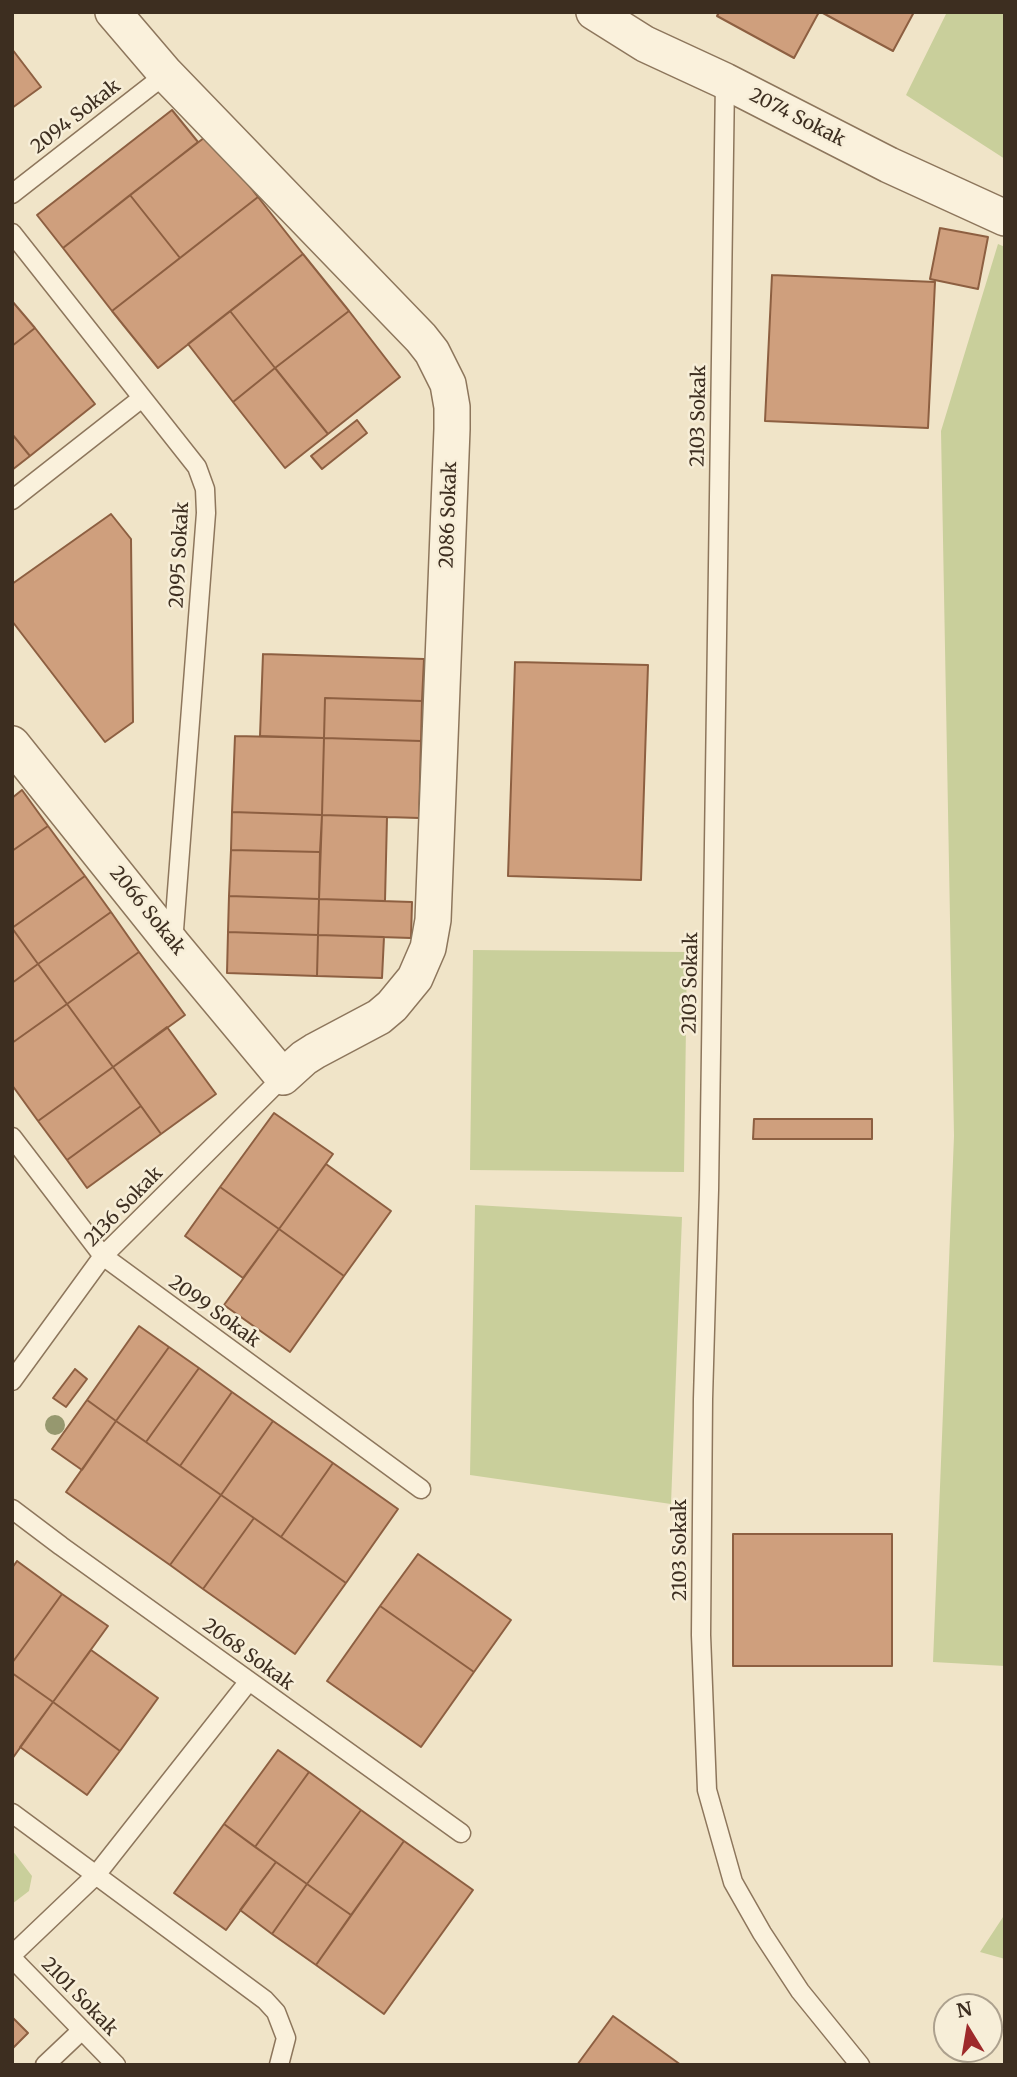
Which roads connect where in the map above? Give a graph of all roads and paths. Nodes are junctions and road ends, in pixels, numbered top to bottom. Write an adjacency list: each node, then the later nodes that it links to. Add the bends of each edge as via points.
1 (113, 12): 3 (street, 2086 Sokak)
2 (594, 12): 4 (street, 2074 Sokak, via 645,44)
3 (166, 74): 5 (lane, 2094 Sokak); 12 (street, 2086 Sokak, via 421,338 441,368 452,407 433,920 428,948 415,978 392,1006 304,1058)
4 (725, 81): 6 (street, 2074 Sokak); 27 (lane, 2103 Sokak, via 703,1399 701,1635 707,1790 733,1882 800,1992)
5 (12, 194)
6 (1005, 218)
7 (12, 233): 8 (lane, 2095 Sokak)
8 (142, 398): 9 (lane); 11 (lane, 2095 Sokak, via 197,467 205,489)
9 (12, 500)
10 (12, 744): 11 (street, 2066 Sokak)
11 (173, 944): 12 (street, 2066 Sokak)
12 (283, 1077): 14 (lane, 2136 Sokak)
13 (12, 1137): 14 (lane, 2099 Sokak)
14 (103, 1256): 15 (lane, 2136 Sokak); 16 (lane, 2099 Sokak)
15 (12, 1381)
16 (421, 1489)
17 (12, 1509): 18 (lane, 2068 Sokak)
18 (249, 1681): 20 (lane, 2068 Sokak); 21 (lane)
19 (12, 1813): 21 (lane)
20 (461, 1833)
21 (96, 1875): 22 (lane); 26 (lane, via 265,2000 276,2012 286,2038)
22 (12, 1957): 23 (lane, 2101 Sokak)
23 (82, 2030): 24 (lane); 25 (lane, 2101 Sokak)
24 (45, 2065)
25 (116, 2065)
26 (279, 2065)
27 (860, 2065)

